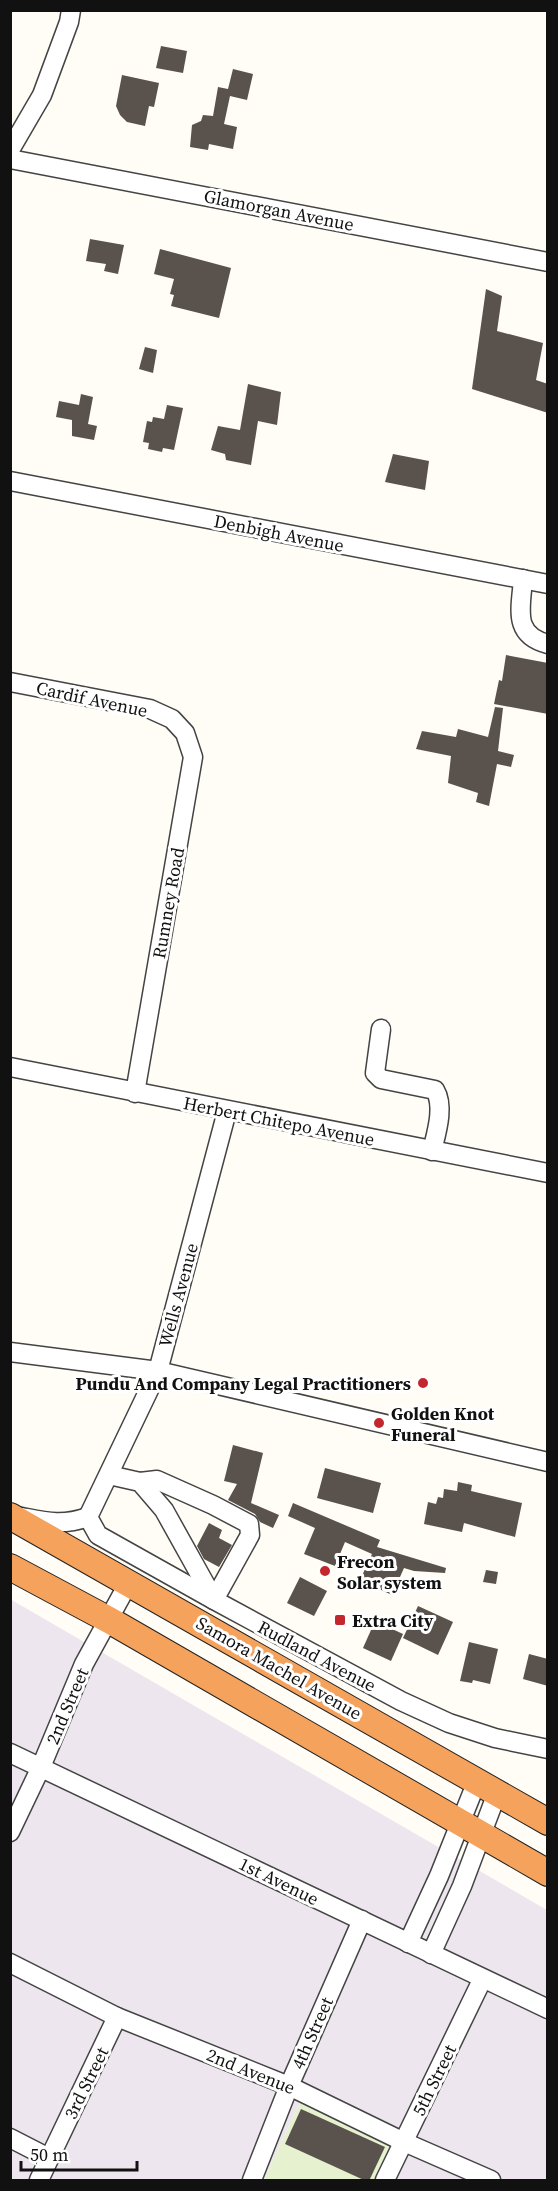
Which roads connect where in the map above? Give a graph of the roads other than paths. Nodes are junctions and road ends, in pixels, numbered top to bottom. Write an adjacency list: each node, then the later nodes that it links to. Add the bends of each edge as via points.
1 (71, 10): 2 (street, via 42,95)
2 (10, 150)
3 (10, 159): 4 (street, Glamorgan Avenue)
4 (548, 262)
5 (10, 481): 6 (street, Denbigh Avenue)
6 (523, 579): 7 (street, Denbigh Avenue); 8 (street, via 520,622 526,633)
7 (548, 584)
8 (548, 644)
9 (10, 682): 10 (street, Cardif Avenue, via 150,709)
10 (172, 719): 13 (street, Rumney Road, via 185,733 193,757)
11 (381, 1029): 15 (street, via 375,1073 381,1079 435,1090 438,1095 439,1116)
12 (10, 1067): 13 (street, Herbert Chitepo Avenue)
13 (135, 1093): 14 (street, Herbert Chitepo Avenue)
14 (227, 1111): 15 (street, Herbert Chitepo Avenue); 18 (street, Wells Avenue)
15 (432, 1151): 16 (street, Herbert Chitepo Avenue)
16 (548, 1173)
17 (10, 1352): 18 (street)
18 (158, 1371): 19 (street); 20 (street, Wells Avenue)
19 (548, 1462)
20 (110, 1475): 21 (street); 23 (street, Wells Avenue)
21 (140, 1482): 26 (street, via 164,1510); 26 (street, via 156,1480 249,1524 250,1535)
22 (10, 1516): 23 (street, via 61,1524); 25 (highway, Samora Machel Avenue)
23 (87, 1517): 26 (street, Rudland Avenue, via 98,1535)
24 (10, 1567): 27 (highway)
25 (129, 1582): 27 (street, 2nd Street); 31 (highway, Samora Machel Avenue)
26 (214, 1600): 28 (street, Rudland Avenue, via 439,1718 495,1738)
27 (109, 1620): 30 (street, 2nd Street, via 84,1664); 33 (highway)
28 (548, 1749)
29 (10, 1753): 30 (street, 1st Avenue)
30 (41, 1767): 34 (street, 2nd Street); 36 (street, 1st Avenue)
31 (487, 1787): 32 (highway, Samora Machel Avenue); 33 (street)
32 (548, 1822)
33 (472, 1829): 35 (highway); 37 (street); 38 (street, via 462,1886)
34 (10, 1832)
35 (548, 1873)
36 (362, 1920): 37 (street, 1st Avenue); 43 (street, 4th Street)
37 (408, 1942): 38 (street, 1st Avenue)
38 (431, 1954): 40 (street, 1st Avenue)
39 (10, 1963): 42 (street, 2nd Avenue)
40 (482, 1980): 41 (street, 1st Avenue); 45 (street, 5th Street)
41 (548, 2009)
42 (117, 2017): 43 (street, 2nd Avenue); 46 (street, 3rd Street)
43 (289, 2086): 45 (street, 2nd Avenue); 48 (street, 4th Street)
44 (10, 2138): 46 (street)
45 (404, 2142): 49 (street, 5th Street); 50 (street, 2nd Avenue)
46 (49, 2158): 47 (street, 3rd Street)
47 (39, 2181)
48 (252, 2181)
49 (385, 2181)
50 (491, 2181)

